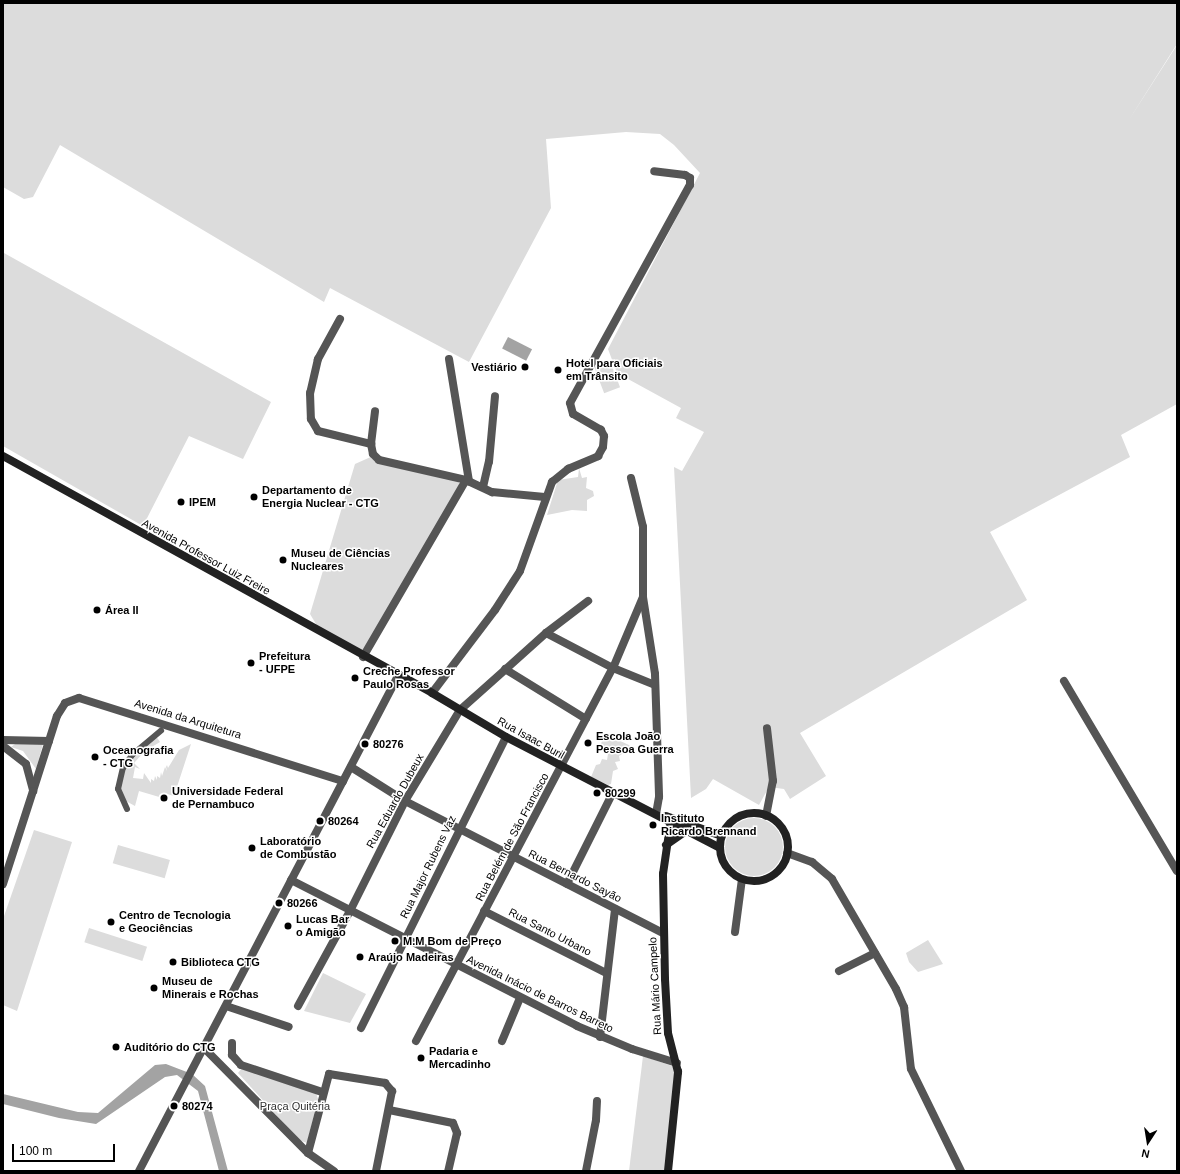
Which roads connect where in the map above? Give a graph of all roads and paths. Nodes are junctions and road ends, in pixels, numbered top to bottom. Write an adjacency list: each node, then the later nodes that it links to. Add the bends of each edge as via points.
1 (654, 171): 11 (street, via 685,175 690,178 690,185 570,403 573,414 601,430 604,447 595,458 556,477)
2 (340, 319): 6 (street, via 314,373 310,393 311,419 314,427 325,434)
3 (449, 359): 9 (street)
4 (495, 396): 10 (street, via 489,462)
5 (375, 411): 6 (street)
6 (371, 444): 9 (street, via 373,454 379,460)
7 (3, 456): 15 (main road, Avenida Professor Luiz Freire)
8 (631, 478): 12 (street, Rua Belém de São Francisco, via 644,527)
9 (468, 480): 10 (street); 15 (street)
10 (483, 488): 11 (street, via 505,494)
11 (545, 497): 21 (street, via 520,571 499,604)
12 (644, 597): 16 (street, Rua Belém de São Francisco); 20 (street, Rua Belém de São Francisco)
13 (588, 601): 14 (street, Rua Eduardo Dubeux)
14 (546, 633): 16 (street); 17 (street, Rua Eduardo Dubeux)
15 (363, 657): 18 (main road, Avenida Professor Luiz Freire)
16 (613, 668): 20 (street); 23 (street, Rua Belém de São Francisco)
17 (505, 669): 22 (street, Rua Eduardo Dubeux); 23 (street)
18 (398, 676): 21 (main road, Rua Isaac Buril); 30 (street)
19 (1064, 682): 47 (street)
20 (655, 685): 37 (street, via 659,797)
21 (432, 693): 22 (main road, Rua Isaac Buril)
22 (460, 710): 26 (main road, Rua Isaac Buril); 35 (street, Rua Eduardo Dubeux)
23 (586, 719): 31 (street, Rua Belém de São Francisco)
24 (767, 728): 38 (street, via 773,781)
25 (161, 731): 36 (street, via 132,755 123,768 118,789)
26 (506, 737): 31 (main road, Rua Isaac Buril); 40 (street, Rua Major Rubens Vaz)
27 (3, 740): 28 (street)
28 (49, 741): 32 (street, Avenida da Arquitetura, via 61,707 70,700 84,698); 33 (street, Avenida da Arquitetura)
29 (3, 746): 33 (street, via 26,764)
30 (351, 767): 32 (street); 35 (street, Rua Bernardo Sayão)
31 (562, 768): 34 (main road, Rua Isaac Buril); 46 (street, Rua Belém de São Francisco)
32 (344, 781): 49 (street)
33 (33, 791): 50 (street, Avenida da Arquitetura)
34 (612, 794): 37 (main road, Rua Isaac Buril); 51 (street)
35 (405, 801): 40 (street, Rua Bernardo Sayão); 53 (street, Rua Eduardo Dubeux)
36 (127, 809)
37 (656, 814): 39 (main road, Rua Isaac Buril)
38 (766, 816): 42 (main road, via 753,814 740,817 729,824); 45 (main road, via 777,823 785,833)
39 (670, 820): 41 (main road, Rua Isaac Buril); 42 (main road, Rua Isaac Buril); 43 (main road, Rua Mário Campelo)
40 (458, 828): 46 (street, Rua Bernardo Sayão); 57 (street, Rua Major Rubens Vaz)
41 (686, 831): 43 (main road); 44 (main road, Rua Isaac Buril)
42 (722, 836): 44 (main road)
43 (666, 846): 56 (main road, Rua Mário Campelo, via 662,884)
44 (720, 848): 48 (main road, via 727,867)
45 (787, 853): 48 (main road, via 783,865 774,875 762,880); 58 (street, via 812,862 832,879)
46 (513, 857): 51 (street, Rua Bernardo Sayão); 54 (street, Rua Belém de São Francisco)
47 (1177, 871)
48 (742, 879): 55 (street)
49 (291, 880): 53 (street, Avenida Inácio de Barros Barreto); 63 (street)
50 (3, 884)
51 (567, 884): 52 (street, Rua Bernardo Sayão)
52 (615, 909): 56 (street, Rua Bernardo Sayão); 61 (street)
53 (350, 911): 57 (street, Avenida Inácio de Barros Barreto); 64 (street, Rua Eduardo Dubeux)
54 (484, 911): 59 (street, Rua Belém de São Francisco); 61 (street, Rua Santo Urbano)
55 (735, 932)
56 (663, 933): 72 (main road, Rua Mário Campelo, via 667,1024)
57 (405, 939): 59 (street, Avenida Inácio de Barros Barreto); 66 (street, Rua Major Rubens Vaz)
58 (875, 953): 60 (street); 83 (street, via 904,1007 912,1069)
59 (456, 966): 62 (street, Avenida Inácio de Barros Barreto); 68 (street, Rua Belém de São Francisco)
60 (840, 970)
61 (606, 973): 67 (street)
62 (520, 998): 67 (street, Avenida Inácio de Barros Barreto); 69 (street)
63 (226, 1006): 65 (street); 71 (street)
64 (298, 1006)
65 (289, 1027)
66 (361, 1028)
67 (600, 1037): 72 (street, Avenida Inácio de Barros Barreto)
68 (416, 1041)
69 (502, 1041)
70 (232, 1043): 73 (street, via 232,1056 241,1065)
71 (204, 1048): 76 (street); 77 (street)
72 (677, 1063): 82 (main road, Rua Mário Campelo, via 677,1098)
73 (322, 1092): 75 (street, via 329,1074 390,1086); 76 (street)
74 (597, 1101): 81 (street)
75 (389, 1110): 79 (street); 80 (street, via 453,1123 457,1133)
76 (308, 1154): 78 (street)
77 (139, 1171)
78 (334, 1171)
79 (376, 1171)
80 (448, 1171)
81 (586, 1171)
82 (668, 1171)
83 (961, 1171)

